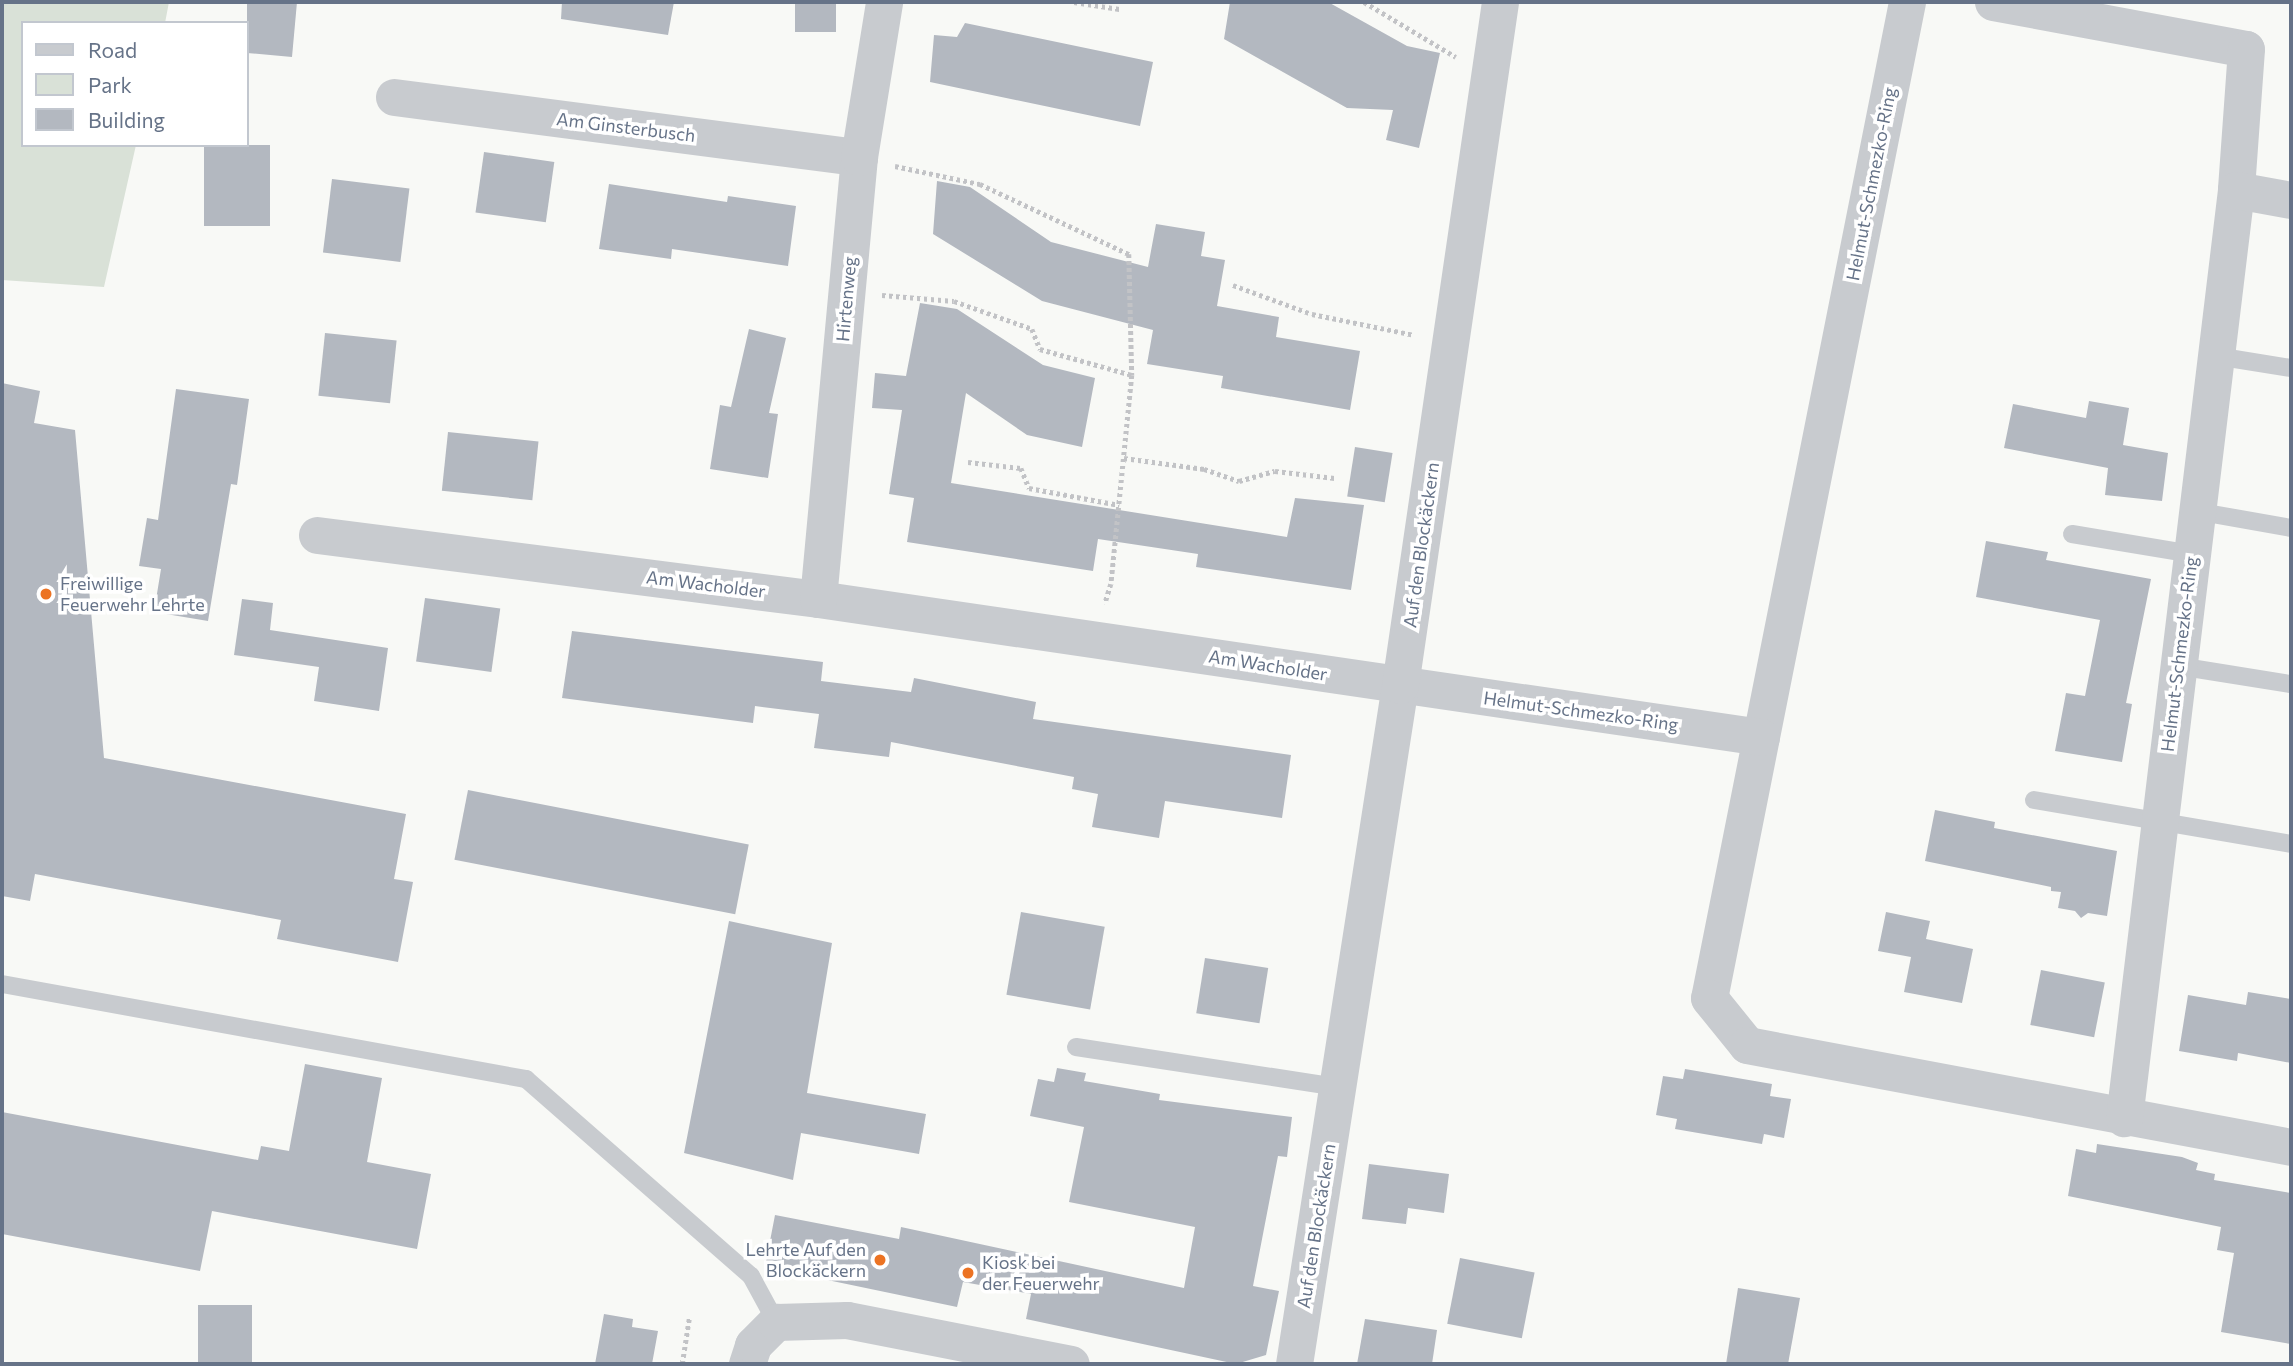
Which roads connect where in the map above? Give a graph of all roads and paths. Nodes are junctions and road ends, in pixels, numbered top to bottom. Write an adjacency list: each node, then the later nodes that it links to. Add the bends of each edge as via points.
1 (884, 2): 10 (street, Hirtenweg)
2 (1074, 2): 7 (path)
3 (1364, 2): 8 (path)
4 (1500, 2): 8 (street, Auf den Blockäckern)
5 (1907, 2): 33 (street, Helmut-Schmezko-Ring)
6 (1993, 2): 11 (street, Helmut-Schmezko-Ring, via 2246,49)
7 (1119, 9)
8 (1489, 76): 15 (street, Auf den Blockäckern)
9 (394, 97): 10 (street, Am Ginsterbusch)
10 (859, 157): 14 (street, Hirtenweg); 18 (path, via 980,184 1129,254)
11 (2236, 190): 12 (street); 16 (street, Helmut-Schmezko-Ring)
12 (2291, 200)
13 (1233, 285): 15 (path, via 1312,314)
14 (846, 292): 18 (path, via 954,302 1032,329 1040,349); 28 (street, Hirtenweg)
15 (1450, 343): 32 (street, Auf den Blockäckern)
16 (2216, 356): 17 (lane); 23 (street, Helmut-Schmezko-Ring)
17 (2291, 368)
18 (1132, 375): 19 (path)
19 (1124, 458): 21 (path, via 1204,469 1240,481 1275,471); 22 (path)
20 (968, 461): 22 (path, via 1021,468 1029,488)
21 (1335, 478)
22 (1119, 505): 29 (path, via 1111,584)
23 (2195, 511): 24 (lane); 27 (street, Helmut-Schmezko-Ring)
24 (2291, 528)
25 (2072, 534): 27 (lane)
26 (317, 535): 28 (street, Am Wacholder)
27 (2191, 554): 30 (street, Helmut-Schmezko-Ring)
28 (818, 599): 29 (street, Am Wacholder)
29 (1094, 638): 32 (street, Am Wacholder)
30 (2178, 666): 31 (lane); 35 (street, Helmut-Schmezko-Ring)
31 (2291, 684)
32 (1400, 685): 33 (street, Helmut-Schmezko-Ring); 39 (street, Auf den Blockäckern)
33 (1761, 737): 40 (street, Helmut-Schmezko-Ring, via 1709,998 1748,1045)
34 (2034, 800): 35 (lane)
35 (2158, 823): 36 (lane); 40 (street, Helmut-Schmezko-Ring)
36 (2291, 844)
37 (2, 984): 43 (lane, via 526,1079 751,1276)
38 (1076, 1047): 39 (lane)
39 (1338, 1087): 47 (street, Auf den Blockäckern)
40 (2124, 1118): 41 (street, Helmut-Schmezko-Ring)
41 (2291, 1147)
42 (689, 1319): 44 (path)
43 (776, 1322): 45 (street, via 754,1345); 46 (street, via 847,1320)
44 (682, 1364)
45 (747, 1364)
46 (1071, 1364)
47 (1294, 1364)

